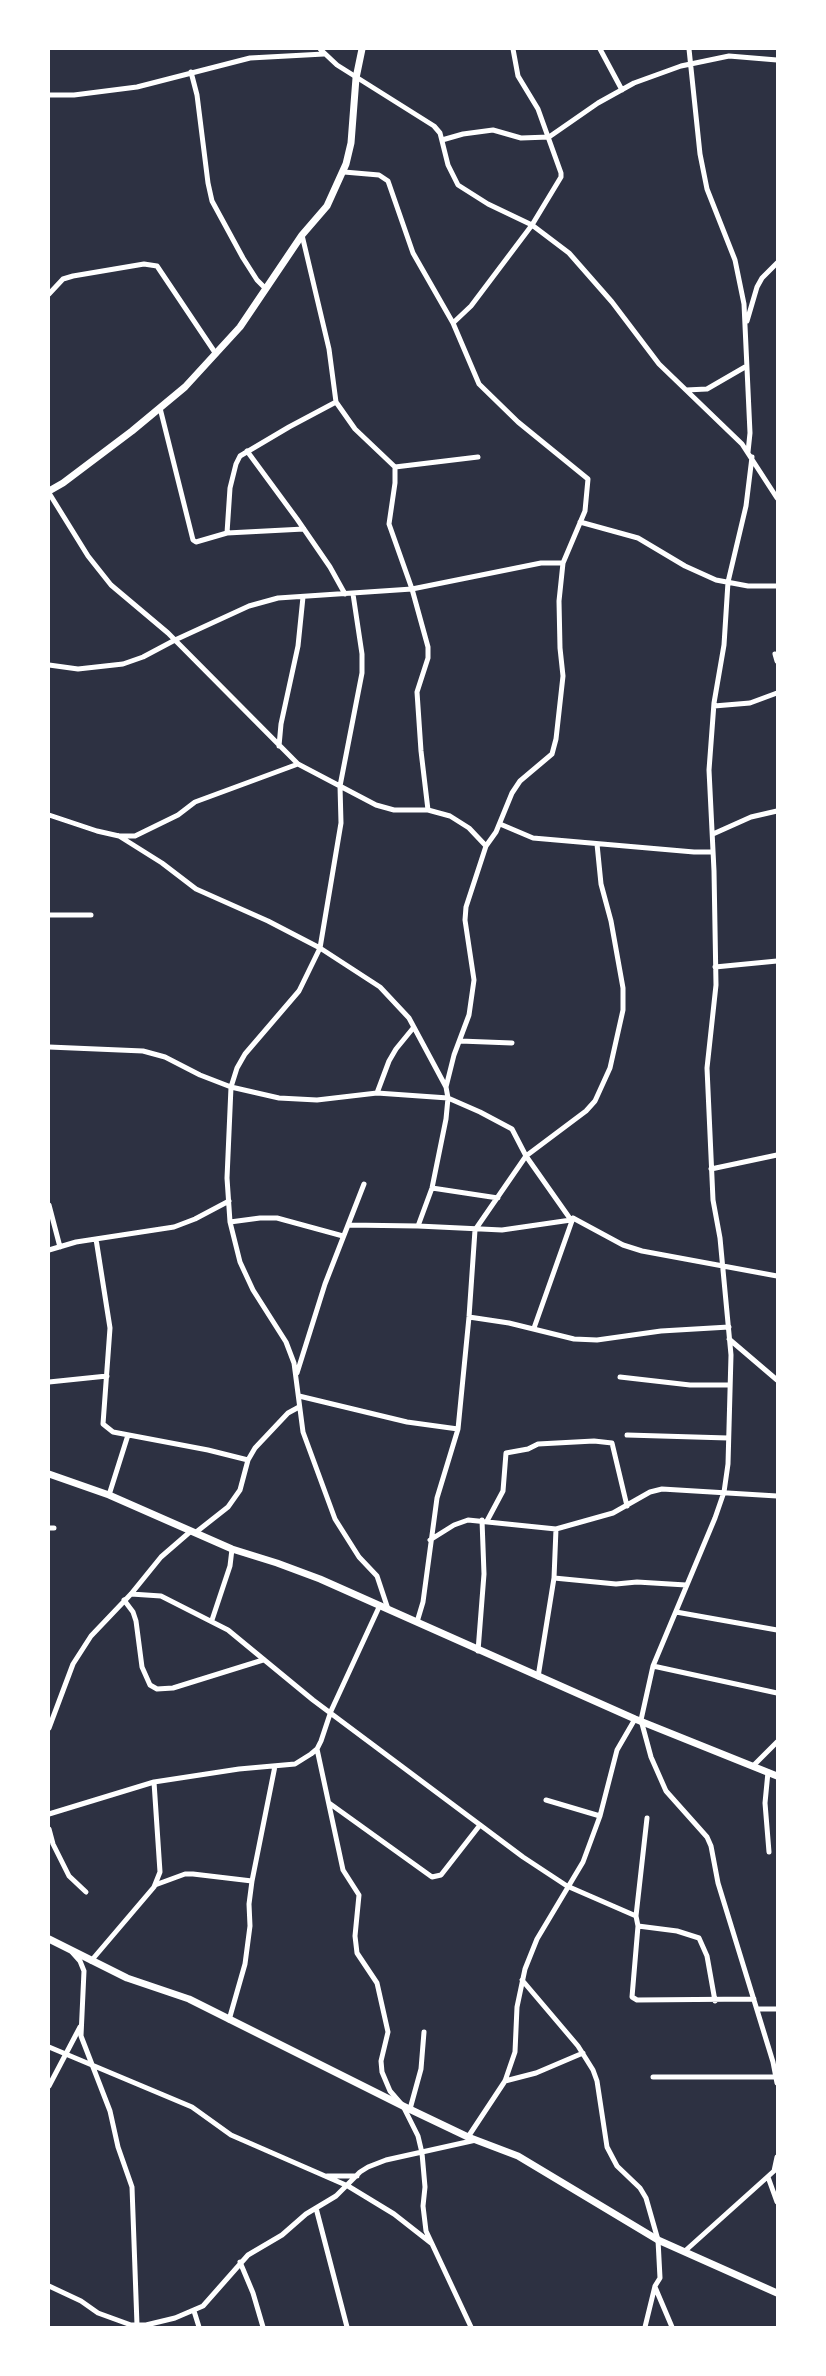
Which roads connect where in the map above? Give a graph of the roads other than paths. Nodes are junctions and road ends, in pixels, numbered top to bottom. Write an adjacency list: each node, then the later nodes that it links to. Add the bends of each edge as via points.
1 (320, 49): 6 (street)
2 (362, 49): 10 (street)
3 (513, 49): 13 (street, via 518,76 534,98)
4 (600, 49): 11 (street)
5 (688, 49): 8 (street)
6 (324, 54): 9 (street, via 250,58); 10 (street)
7 (777, 60): 8 (street, via 729,56)
8 (690, 64): 11 (street); 22 (street, via 707,189 736,260)
9 (190, 72): 12 (street, via 137,87); 19 (street, via 212,201 243,258)
10 (356, 78): 14 (street, via 425,119 440,133); 15 (street, via 351,142)
11 (622, 90): 13 (street)
12 (49, 95)
13 (549, 138): 14 (street, via 521,138 493,130); 16 (street, via 561,177)
14 (442, 140): 16 (street, via 448,165 458,185 479,200)
15 (344, 172): 17 (street, via 327,206); 21 (street, via 379,176 388,181 413,253)
16 (532, 225): 21 (street, via 471,306); 25 (street, via 569,253 612,302 658,364)
17 (302, 234): 19 (street); 26 (street, via 329,349)
18 (777, 262): 22 (street, via 757,287)
19 (266, 289): 23 (street, via 240,327)
20 (49, 294): 23 (street, via 63,279 73,276 144,264 157,266)
21 (453, 323): 34 (street, via 483,389 518,422 588,478 585,511)
22 (746, 324): 24 (street)
23 (216, 354): 27 (street)
24 (746, 367): 25 (street, via 707,389); 29 (street)
25 (686, 390): 29 (street, via 730,431)
26 (336, 402): 28 (street); 31 (street, via 356,430)
27 (160, 408): 32 (street); 36 (street, via 193,540 196,542)
28 (247, 451): 35 (street); 36 (street, via 236,464 230,488)
29 (750, 455): 33 (street); 38 (street, via 746,506)
30 (478, 457): 31 (street)
31 (395, 468): 40 (street, via 389,524)
32 (49, 492): 44 (street, via 88,556 111,585)
33 (777, 498)
34 (580, 522): 37 (street); 38 (street, via 638,538 698,573)
35 (304, 529): 36 (street); 41 (street)
36 (227, 533)
37 (563, 563): 40 (street, via 541,563); 56 (street, via 558,601 563,676 556,739 552,754 520,781 512,793)
38 (728, 582): 39 (street); 49 (street, via 724,645)
39 (777, 586)
40 (412, 589): 42 (street); 53 (street, via 428,647 426,668 417,692)
41 (345, 594): 42 (street); 43 (street)
42 (353, 594): 52 (street, via 362,673)
43 (303, 597): 44 (street, via 266,600); 50 (street, via 298,646)
44 (175, 640): 47 (street, via 123,664 78,669); 50 (street)
45 (775, 654): 46 (street)
46 (777, 661)
47 (49, 666)
48 (777, 693): 49 (street, via 750,703)
49 (714, 706): 57 (street, via 709,770)
50 (279, 746): 51 (street)
51 (298, 764): 52 (street); 58 (street, via 195,802 178,815 135,836)
52 (340, 786): 53 (street, via 385,808); 64 (street, via 341,823)
53 (428, 810): 60 (street, via 462,823)
54 (777, 811): 57 (street, via 751,817)
55 (49, 815): 58 (street)
56 (500, 824): 59 (street, via 533,838); 60 (street)
57 (713, 834): 61 (street)
58 (119, 836): 64 (street, via 196,889)
59 (597, 844): 61 (street); 76 (street, via 601,884 623,988 623,1010 610,1068 601,1091 586,1111)
60 (486, 846): 68 (street, via 466,907 474,980 469,1015)
61 (713, 852): 66 (street)
62 (49, 915): 63 (street)
63 (91, 915)
64 (320, 948): 67 (street, via 380,987); 71 (street, via 299,991 245,1054)
65 (777, 961): 66 (street)
66 (715, 967): 77 (street, via 707,1068)
67 (414, 1027): 72 (street); 73 (street, via 392,1055)
68 (460, 1041): 69 (street); 72 (street)
69 (512, 1043)
70 (49, 1047): 71 (street, via 143,1051 164,1056)
71 (231, 1087): 73 (street, via 297,1100); 81 (street)
72 (446, 1087): 74 (street)
73 (377, 1093): 74 (street)
74 (448, 1098): 76 (street, via 512,1129); 79 (street)
75 (777, 1155): 77 (street)
76 (526, 1156): 80 (street); 83 (street)
77 (711, 1169): 92 (street)
78 (364, 1184): 85 (street)
79 (432, 1188): 80 (street); 86 (street)
80 (498, 1198): 87 (street)
81 (229, 1201): 84 (street); 89 (street, via 174,1226)
82 (49, 1205): 90 (street)
83 (572, 1219): 87 (street, via 523,1229); 92 (street, via 642,1251); 96 (street)
84 (230, 1222): 88 (street, via 276,1218); 98 (street, via 240,1262 253,1290 286,1342)
85 (348, 1225): 86 (street); 88 (street)
86 (418, 1226): 87 (street)
87 (475, 1230): 94 (street)
88 (343, 1236): 98 (street)
89 (96, 1239): 90 (street); 99 (street, via 110,1328)
90 (60, 1247): 91 (street)
91 (49, 1250)
92 (722, 1265): 93 (street); 95 (street)
93 (777, 1276)
94 (469, 1317): 96 (street); 106 (street)
95 (729, 1327): 96 (street, via 661,1331 597,1340 574,1339); 97 (street)
96 (534, 1328)
97 (730, 1339): 101 (street); 103 (street)
98 (296, 1373): 104 (street)
99 (107, 1376): 102 (street); 107 (street, via 103,1424 113,1432)
100 (620, 1377): 103 (street, via 690,1385)
101 (777, 1380)
102 (49, 1382)
103 (730, 1385): 109 (street)
104 (299, 1396): 105 (street); 106 (street, via 407,1422)
105 (299, 1407): 110 (street, via 268,1433); 126 (street, via 303,1432 335,1519 359,1557 377,1576)
106 (458, 1429): 119 (street, via 437,1498)
107 (128, 1435): 110 (street); 113 (street)
108 (627, 1435): 109 (street)
109 (728, 1438): 112 (street)
110 (248, 1460): 118 (street, via 235,1499 219,1516)
111 (49, 1474): 113 (street)
112 (724, 1492): 114 (street); 115 (street, via 662,1490 650,1492); 122 (street)
113 (109, 1496): 118 (street)
114 (777, 1496)
115 (627, 1506): 116 (street, via 612,1443 538,1444 506,1453 503,1491); 117 (street)
116 (485, 1521): 117 (street); 119 (street, via 468,1520 454,1524); 131 (street)
117 (556, 1529): 121 (street)
118 (193, 1532): 120 (street); 123 (street, via 161,1557)
119 (430, 1540): 129 (street, via 423,1602)
120 (232, 1549): 125 (street, via 277,1563); 128 (street, via 230,1566)
121 (554, 1578): 122 (street, via 616,1584); 134 (street)
122 (686, 1585): 127 (street)
123 (131, 1594): 124 (street); 128 (street, via 161,1596)
124 (124, 1600): 132 (street, via 136,1621 142,1667 150,1685 157,1689 173,1688); 138 (street, via 91,1636 73,1664)
125 (380, 1605): 126 (street); 136 (street)
126 (388, 1609): 129 (street)
127 (676, 1612): 130 (street); 133 (street)
128 (212, 1620): 132 (street)
129 (417, 1622): 131 (street)
130 (777, 1630)
131 (478, 1651): 134 (street)
132 (263, 1660): 136 (street)
133 (653, 1666): 135 (street); 137 (street)
134 (538, 1676): 137 (street)
135 (777, 1693)
136 (331, 1711): 140 (street); 151 (street)
137 (638, 1719): 142 (street); 149 (street, via 616,1750); 164 (street, via 666,1791 707,1837)
138 (49, 1728)
139 (777, 1742): 142 (street)
140 (317, 1749): 141 (street, via 295,1764); 147 (street)
141 (275, 1766): 145 (street, via 239,1768); 154 (street)
142 (753, 1766): 143 (street)
143 (768, 1772): 144 (street); 153 (street, via 765,1804)
144 (777, 1776)
145 (154, 1782): 148 (street); 155 (street, via 160,1872)
146 (546, 1800): 149 (street)
147 (329, 1803): 151 (street, via 432,1876 441,1875); 180 (street, via 343,1870 359,1895 357,1953 377,1983 388,2032 381,2061 382,2072 390,2091)
148 (49, 1814)
149 (600, 1816): 156 (street, via 583,1862)
150 (647, 1818): 158 (street)
151 (480, 1825): 156 (street)
152 (49, 1829): 157 (street, via 69,1876)
153 (769, 1852)
154 (252, 1881): 155 (street, via 192,1874); 168 (street, via 245,1964)
155 (155, 1885): 162 (street)
156 (567, 1886): 158 (street); 163 (street, via 537,1939)
157 (86, 1892)
158 (636, 1916): 159 (street)
159 (638, 1926): 165 (street, via 677,1931 699,1938 707,1956); 165 (street, via 633,1999)
160 (49, 1939): 161 (street)
161 (69, 1948): 162 (street); 169 (street, via 84,1971)
162 (91, 1961): 168 (street, via 127,1978 189,1999)
163 (522, 1980): 172 (street); 177 (street, via 515,2052)
164 (754, 1999): 165 (street); 167 (street)
165 (715, 2001)
166 (777, 2008): 167 (street)
167 (757, 2009): 176 (street)
168 (229, 2020): 180 (street)
169 (80, 2027): 173 (street); 174 (street)
170 (424, 2032): 180 (street, via 421,2069)
171 (49, 2047): 173 (street)
172 (583, 2052): 177 (street, via 536,2073); 192 (street, via 597,2081 607,2147 617,2166 646,2198)
173 (64, 2054): 174 (street); 179 (street)
174 (90, 2063): 186 (street, via 192,2107 231,2135); 201 (street, via 110,2111 132,2187)
175 (653, 2077): 176 (street)
176 (776, 2077): 178 (street)
177 (505, 2081): 181 (street)
178 (777, 2083)
179 (49, 2086)
180 (407, 2108): 181 (street); 183 (street)
181 (468, 2137): 182 (street)
182 (478, 2140): 183 (street); 192 (street, via 518,2156)
183 (422, 2153): 187 (street, via 386,2160 368,2167); 193 (street, via 425,2226)
184 (777, 2157): 185 (street)
185 (776, 2170): 188 (street)
186 (325, 2176): 187 (street); 189 (street)
187 (357, 2176): 189 (street)
188 (768, 2177): 190 (street); 194 (street)
189 (348, 2186): 191 (street); 193 (street, via 394,2214)
190 (777, 2202)
191 (316, 2208): 195 (street); 204 (street)
192 (658, 2240): 194 (street); 197 (street, via 660,2278)
193 (432, 2243): 205 (street)
194 (685, 2251): 198 (street)
195 (240, 2262): 199 (street, via 214,2296); 203 (street)
196 (49, 2286): 201 (street, via 98,2313)
197 (655, 2286): 206 (street); 207 (street)
198 (777, 2294)
199 (194, 2311): 200 (street); 202 (street)
200 (156, 2325): 201 (street)
201 (134, 2326)
202 (199, 2327)
203 (263, 2327)
204 (347, 2327)
205 (471, 2327)
206 (645, 2327)
207 (672, 2327)

